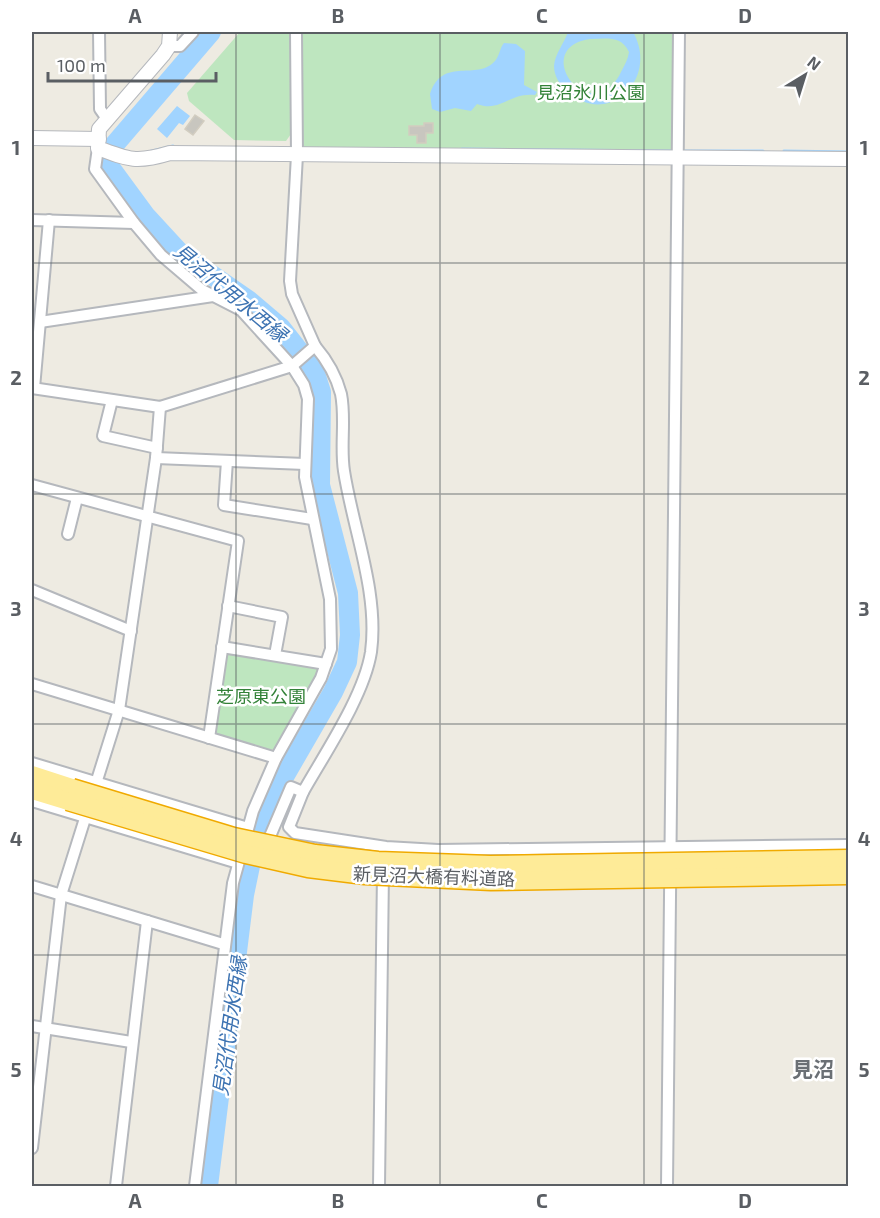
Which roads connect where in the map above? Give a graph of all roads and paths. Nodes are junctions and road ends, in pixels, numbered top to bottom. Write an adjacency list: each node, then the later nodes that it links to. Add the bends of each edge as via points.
1 (99, 32): 6 (street, via 100,109)
2 (193, 32): 5 (street, via 180,46)
3 (296, 32): 9 (street)
4 (679, 32): 10 (street)
5 (170, 39): 6 (street)
6 (107, 119): 8 (street, via 99,129)
7 (32, 138): 8 (street)
8 (98, 143): 9 (street, via 133,161 170,153); 14 (street, via 95,169)
9 (297, 155): 10 (street); 17 (street, via 290,281)
10 (677, 158): 11 (street); 51 (street)
11 (849, 159)
12 (32, 220): 13 (street)
13 (49, 220): 14 (street); 16 (street)
14 (134, 223): 15 (street, via 161,255)
15 (213, 296): 16 (street); 18 (street, via 241,310)
16 (40, 322): 19 (street)
17 (313, 348): 18 (street); 44 (street, via 335,374 341,395 344,470 363,554 371,651 360,690)
18 (292, 366): 21 (street); 24 (street, via 308,399)
19 (33, 388): 20 (street)
20 (112, 400): 21 (street); 22 (street, via 103,436)
21 (160, 407): 22 (street)
22 (157, 453): 23 (street); 27 (street)
23 (227, 461): 24 (street); 28 (street, via 224,505)
24 (305, 464): 28 (street)
25 (32, 485): 26 (street)
26 (77, 498): 27 (street); 29 (street)
27 (147, 517): 31 (street, via 238,541); 32 (street)
28 (312, 519): 35 (street, via 330,599 331,650)
29 (68, 534)
30 (32, 590): 32 (street)
31 (228, 606): 33 (street); 34 (street, via 282,617)
32 (131, 631): 37 (street)
33 (222, 647): 34 (street); 38 (street)
34 (275, 655): 35 (street)
35 (326, 664): 39 (street)
36 (32, 684): 37 (street)
37 (119, 710): 38 (street); 42 (street)
38 (209, 738): 39 (street)
39 (276, 758): 48 (street)
40 (32, 763): 42 (street)
41 (32, 775): 45 (highway, 新見沼大橋有料道路)
42 (95, 782): 47 (street); 48 (street)
43 (32, 790): 45 (highway, 新見沼大橋有料道路)
44 (303, 792): 48 (street, via 291,787 268,841); 50 (street, via 291,830)
45 (70, 795): 52 (highway, 新見沼大橋有料道路, bridge, via 234,837 315,854 378,861 490,865); 54 (highway, 新見沼大橋有料道路, bridge, via 256,856 365,875 480,880)
46 (32, 801): 47 (street)
47 (85, 816): 53 (street); 56 (street)
48 (246, 832): 53 (street)
49 (849, 845): 51 (street)
50 (382, 847): 51 (street, via 482,851); 65 (street)
51 (671, 848): 66 (street)
52 (849, 860)
53 (237, 863): 58 (street)
54 (849, 875)
55 (32, 886): 56 (street)
56 (61, 895): 57 (street); 60 (street)
57 (147, 921): 58 (street); 61 (street)
58 (223, 944): 64 (street)
59 (32, 1026): 60 (street)
60 (46, 1028): 61 (street); 62 (street)
61 (131, 1042): 63 (street)
62 (32, 1142)
63 (116, 1186)
64 (195, 1186)
65 (379, 1186)
66 (667, 1186)

